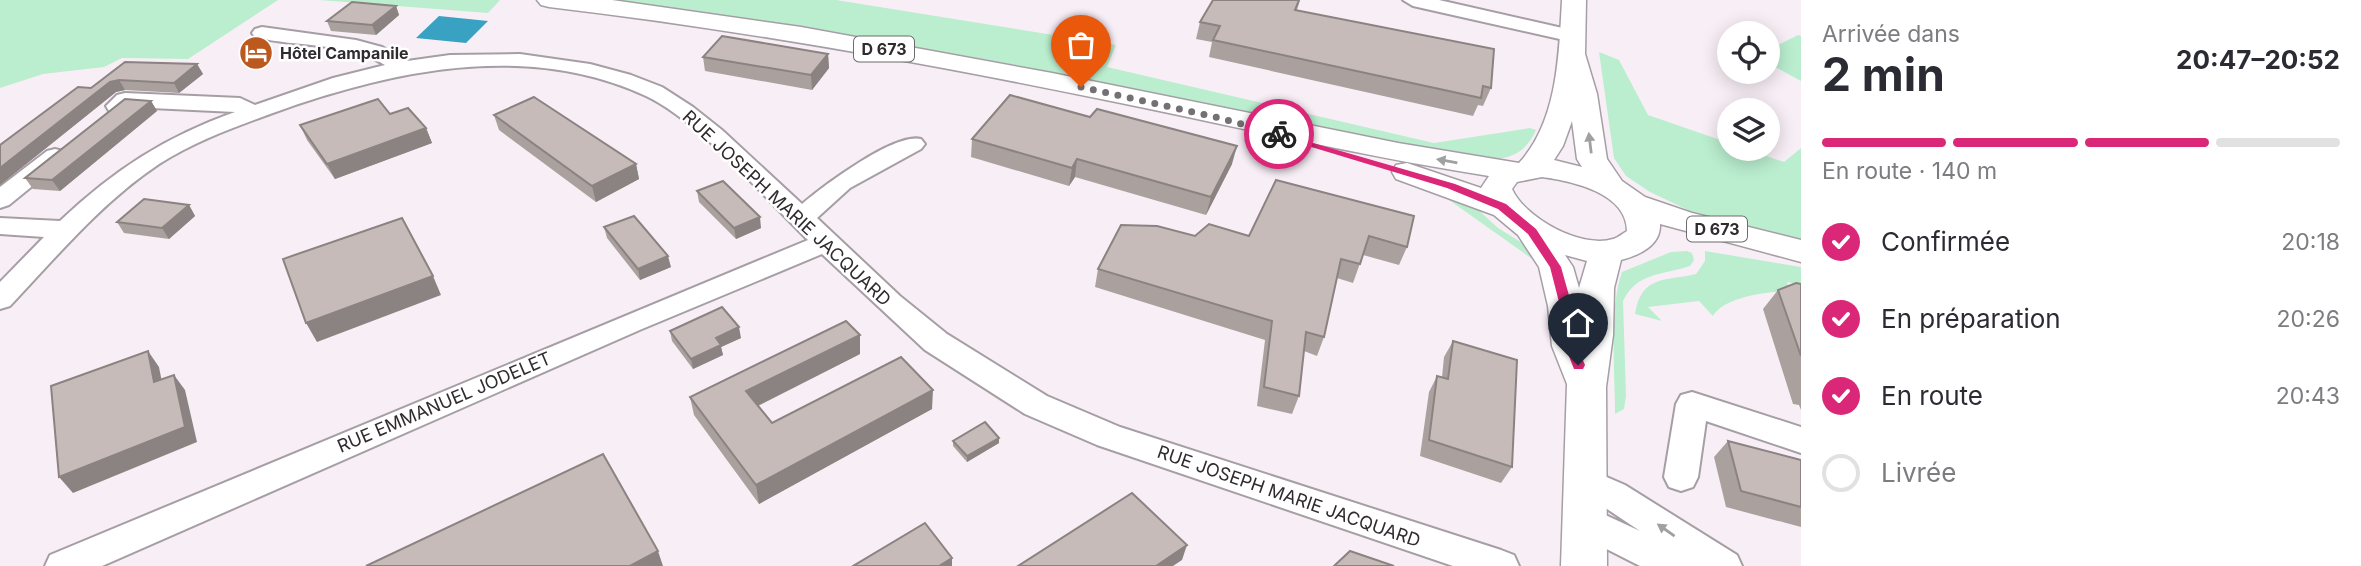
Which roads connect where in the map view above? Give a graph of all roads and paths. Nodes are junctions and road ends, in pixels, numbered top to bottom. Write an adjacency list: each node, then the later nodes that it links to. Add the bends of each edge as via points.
1 (549, 0): 9 (main road, D 673, via 842,41)
2 (1413, 0): 5 (street)
3 (1574, 0): 5 (main road)
4 (262, 33): 6 (street, via 357,46)
5 (1572, 45): 12 (main road, via 1555,132 1548,148); 13 (main road, one-way to 5, via 1592,159)
6 (403, 68): 7 (street, RUE JOSEPH MARIE JACQUARD); 16 (street, RUE JOSEPH MARIE JACQUARD, via 482,61 535,64 580,69 638,86 699,122)
7 (252, 113): 8 (street, via 240,105 125,100); 18 (street, RUE JOSEPH MARIE JACQUARD, via 152,158)
8 (104, 116)
9 (1215, 117): 12 (main road, D 673, one-way to 9); 15 (main road, D 673, via 1354,155)
10 (73, 142): 14 (street)
11 (913, 144): 16 (street, via 841,183)
12 (1522, 170): 13 (main road, via 1569,172); 15 (main road, via 1500,179 1496,192)
13 (1622, 196): 21 (main road, via 1645,220 1644,235); 22 (main road, D 673, via 1681,220)
14 (0, 200)
15 (1502, 207): 19 (main road)
16 (801, 218): 20 (street, RUE JOSEPH MARIE JACQUARD)
17 (0, 226): 18 (street)
18 (66, 229): 24 (street, RUE JOSEPH MARIE JACQUARD)
19 (1532, 231): 21 (main road, via 1565,244); 25 (main road, via 1556,267 1571,346)
20 (827, 242): 29 (street, RUE EMMANUEL JODELET); 30 (street, RUE JOSEPH MARIE JACQUARD, via 936,342 1036,405 1109,436)
21 (1625, 245): 23 (main road, D 673, via 1690,243); 25 (main road, via 1602,262)
22 (1801, 251)
23 (1801, 262)
24 (0, 299)
25 (1586, 385): 28 (main road)
26 (1801, 440): 27 (street, via 1692,404)
27 (1681, 477)
28 (1586, 502): 31 (main road); 32 (street); 33 (street, one-way to 28, via 1613,495)
29 (63, 566)
30 (1501, 566)
31 (1584, 566)
32 (1675, 566)
33 (1724, 566)

